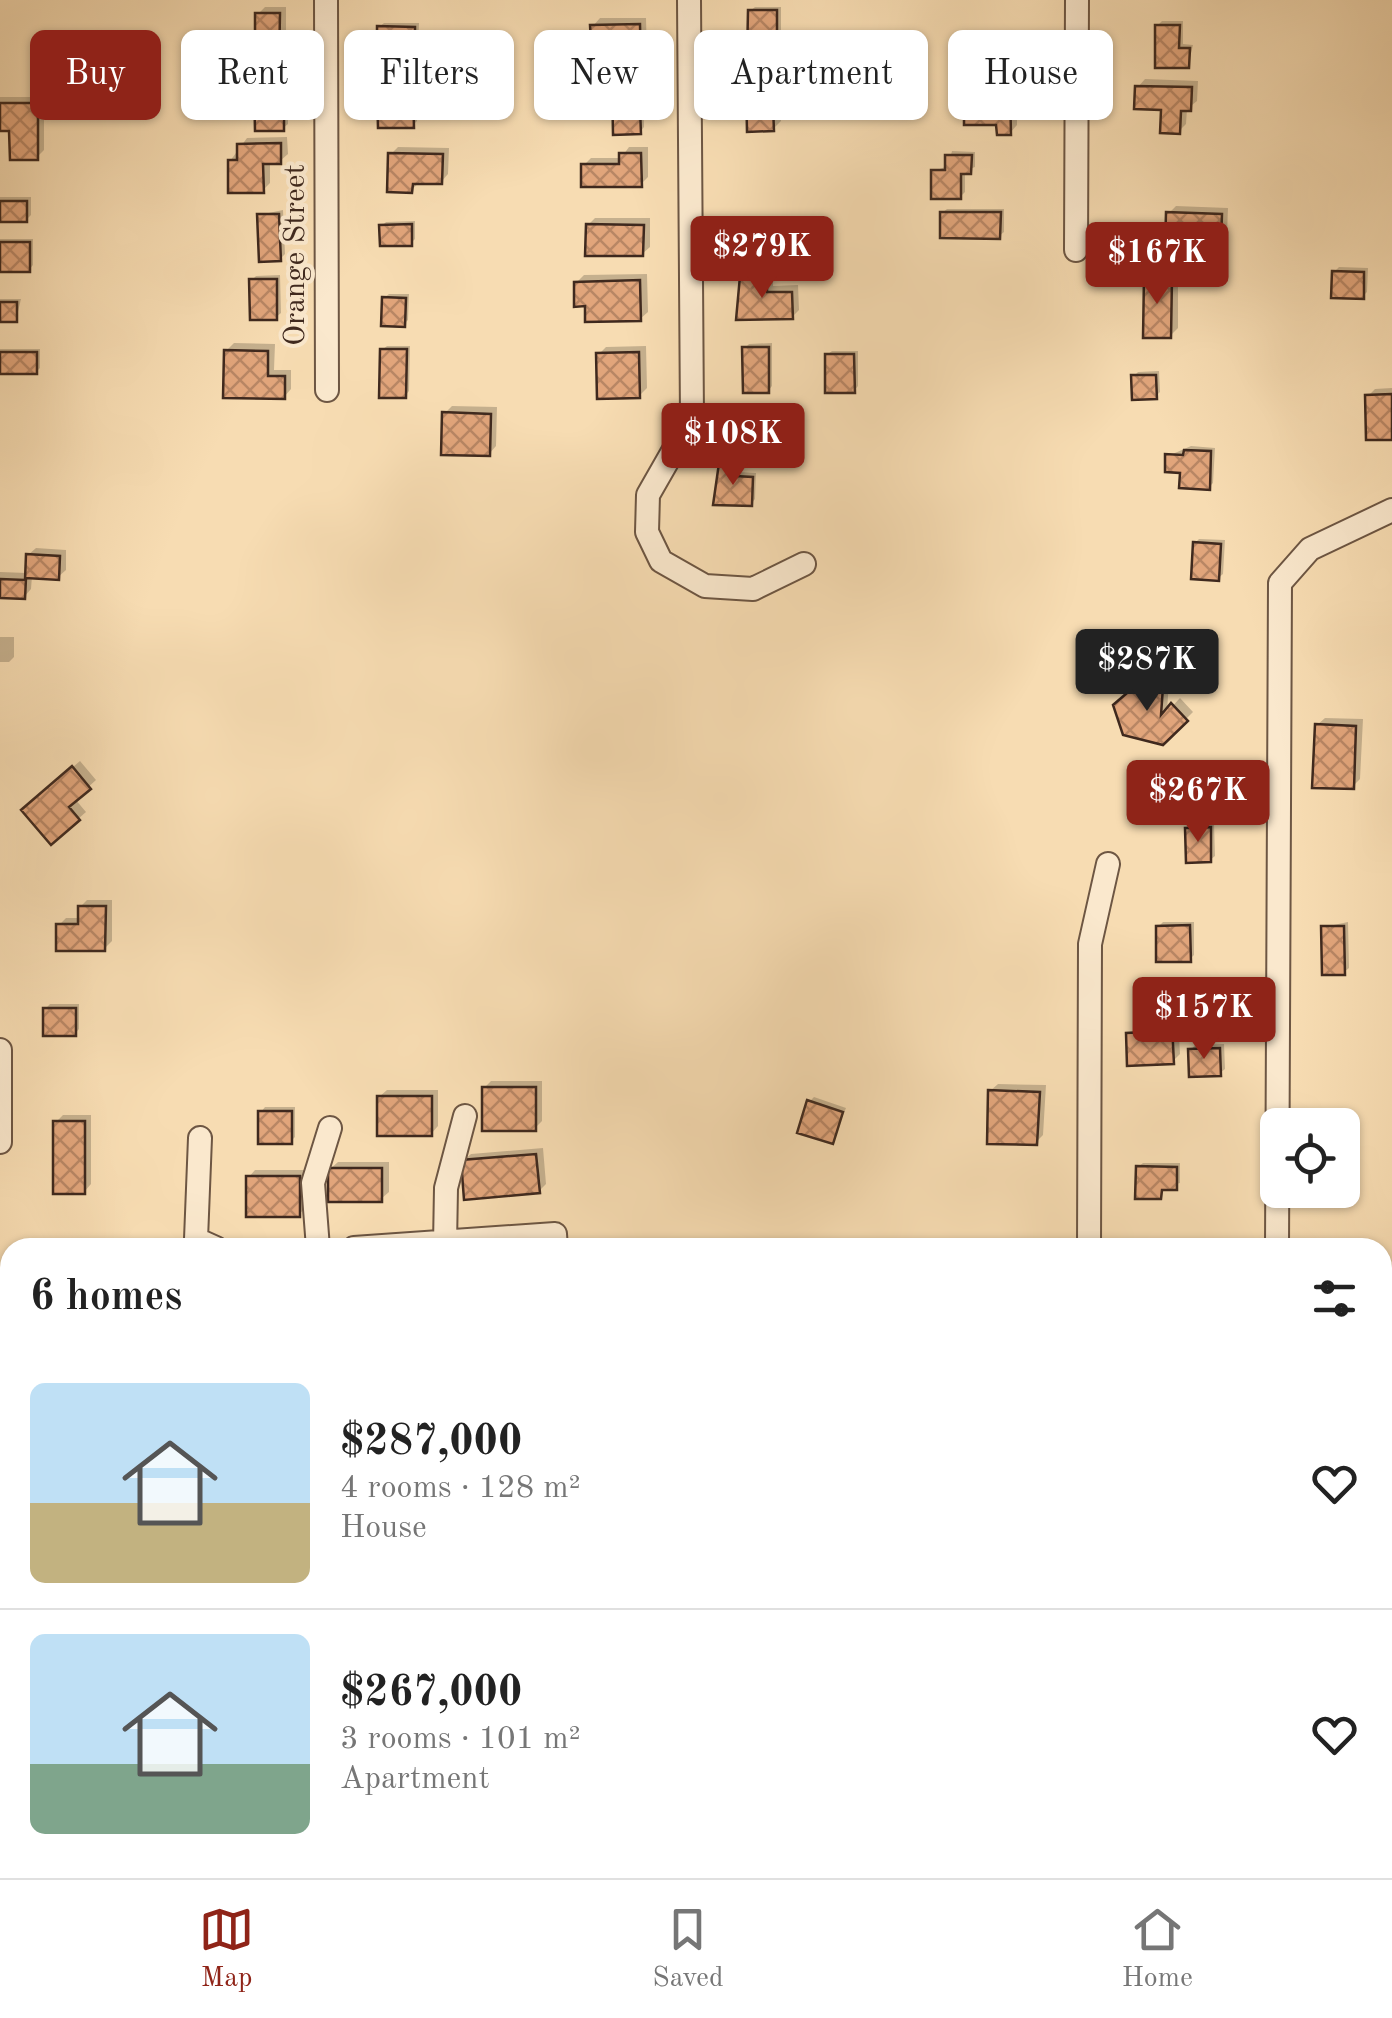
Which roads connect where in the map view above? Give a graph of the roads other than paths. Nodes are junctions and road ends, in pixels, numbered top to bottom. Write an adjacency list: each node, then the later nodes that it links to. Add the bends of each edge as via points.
1 (326, 0): 5 (street, Orange Street)
2 (688, 0): 7 (street, via 691,405 688,430 656,476 644,512 647,532 661,561 689,580 726,590 769,585)
3 (1077, 0): 4 (street)
4 (1076, 250)
5 (327, 390)
6 (1392, 510): 20 (street, via 1310,549 1280,583)
7 (804, 564)
8 (1108, 864): 19 (street, via 1090,944)
9 (0, 1050): 13 (street)
10 (465, 1116): 16 (street, via 446,1188)
11 (330, 1128): 15 (street, via 313,1183)
12 (200, 1138): 14 (street)
13 (0, 1142)
14 (196, 1238)
15 (317, 1238)
16 (445, 1238)
17 (511, 1238): 18 (street)
18 (555, 1238)
19 (1089, 1238)
20 (1277, 1238)

